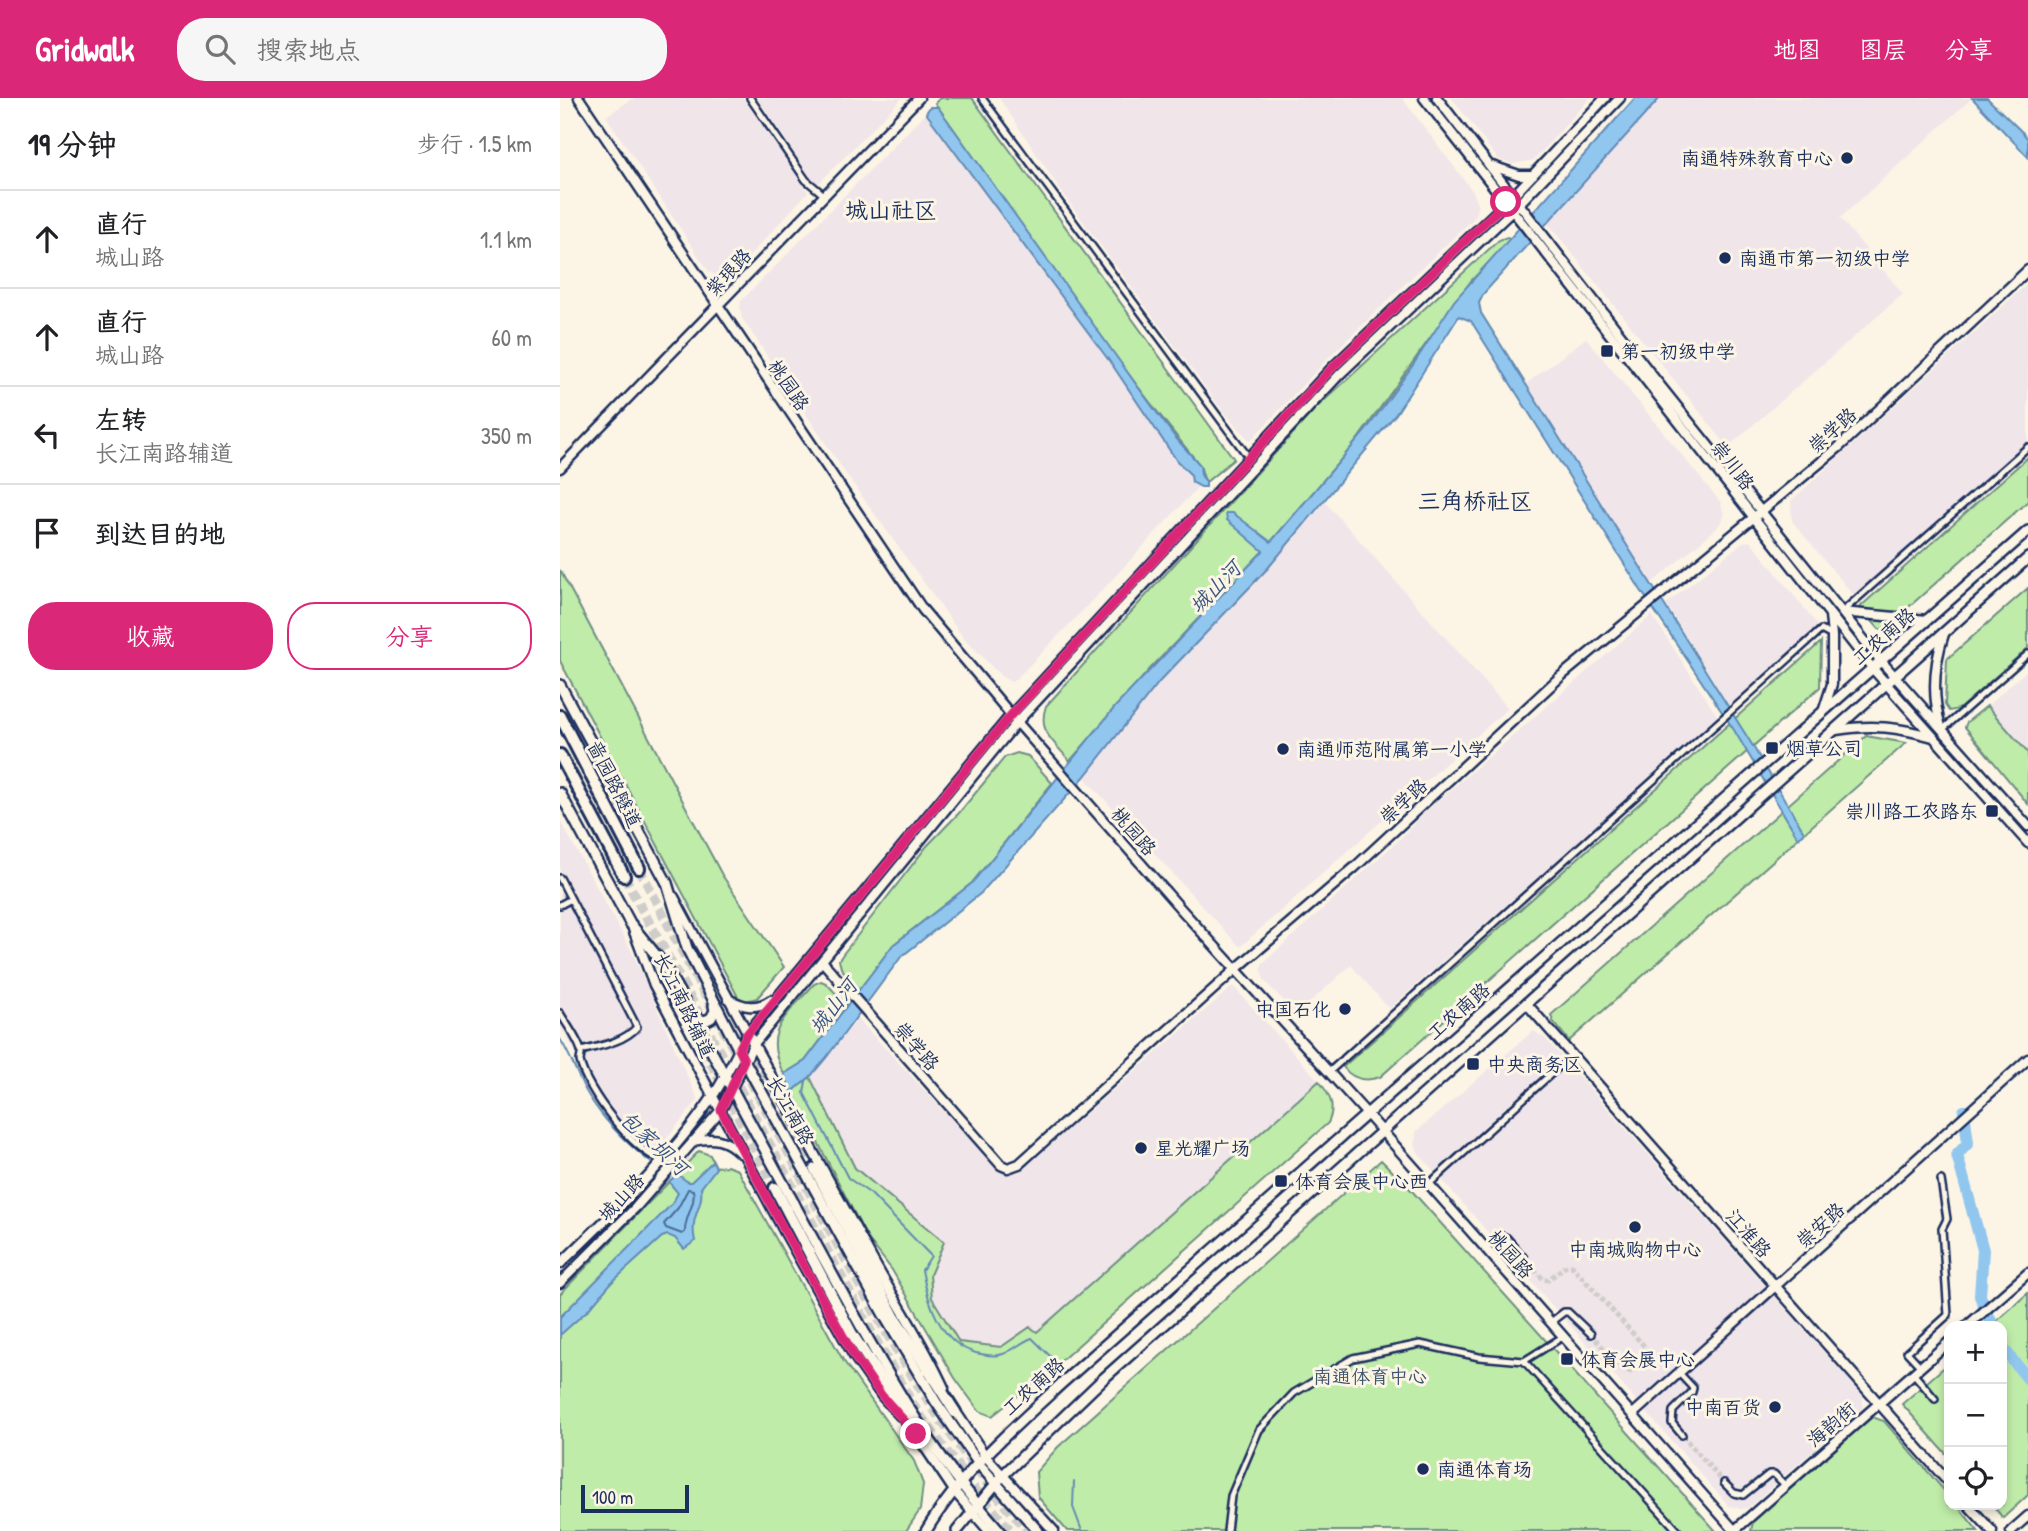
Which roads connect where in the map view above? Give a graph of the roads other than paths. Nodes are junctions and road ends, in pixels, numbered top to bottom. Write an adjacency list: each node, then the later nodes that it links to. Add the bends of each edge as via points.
1 (579, 98): 16 (street, 桃园路)
2 (750, 98): 11 (street, via 806,180)
3 (919, 98): 11 (street, 紫琅路)
4 (982, 98): 18 (street)
5 (1424, 98): 13 (street, 崇川路)
6 (1437, 98): 9 (street, 崇川路)
7 (1605, 98): 10 (street, 城山路)
8 (1620, 98): 14 (street, 城山路)
9 (1489, 164): 10 (street, via 1520,176); 12 (street, 崇川路)
10 (1533, 175): 12 (street, 城山路)
11 (824, 195): 16 (street, 紫琅路)
12 (1514, 195): 13 (street, 城山路); 14 (street, 崇川路)
13 (1506, 202): 14 (street, 崇川路); 18 (street, 城山路, via 1332,368)
14 (1519, 211): 19 (street, 城山路, via 1339,375); 21 (street, 崇川路)
15 (2028, 270): 21 (street, 崇学路, via 1838,448)
16 (717, 306): 20 (street, 紫琅路); 37 (street, 桃园路, via 923,610)
17 (2028, 447): 25 (street)
18 (1248, 458): 19 (street); 37 (street, 城山路)
19 (1256, 466): 37 (street, 城山路)
20 (560, 468)
21 (1757, 515): 24 (street, 崇川路); 25 (street, 崇川路); 55 (street, 崇学路, via 1560,677)
22 (2028, 531): 26 (main road, 工农南路)
23 (2028, 558): 27 (main road, 工农南路)
24 (1829, 612): 28 (street); 31 (street, 崇川路)
25 (1842, 612): 26 (street); 30 (street, 崇川路)
26 (1927, 620): 30 (main road, 工农南路)
27 (1944, 634): 32 (main road, 工农南路); 39 (street, via 1936,656 1936,709)
28 (1832, 636): 35 (street, via 1832,684); 69 (street, via 1821,631)
29 (2028, 654): 39 (street)
30 (1881, 661): 31 (main road, 工农南路); 32 (street, 崇川路)
31 (1873, 669): 33 (street, 崇川路); 35 (main road, 工农南路)
32 (1895, 677): 33 (main road, 工农南路); 39 (street, 崇川路)
33 (1886, 684): 38 (main road, 工农南路); 40 (street, 崇川路)
34 (560, 685): 50 (main road, 长江南路)
35 (1823, 712): 74 (main road, 工农南路)
36 (560, 716): 47 (highway, 啬园路隧道)
37 (1014, 719): 54 (street, 城山路); 55 (street, 桃园路); 56 (street, 城山路)
38 (1836, 730): 40 (street, via 1866,725); 59 (main road, 工农南路)
39 (1942, 730): 45 (street, 崇川路)
40 (1933, 737): 46 (street, 崇川路)
41 (560, 755): 44 (highway, 啬园路隧道)
42 (560, 765): 44 (highway)
43 (560, 793): 53 (main road)
44 (588, 808): 48 (highway, 啬园路隧道)
45 (2028, 826)
46 (2028, 843)
47 (639, 869)
48 (624, 876)
49 (560, 878): 51 (street)
50 (667, 883): 57 (main road, 长江南路, via 687,948); 58 (street, 长江南路辅道)
51 (572, 899): 52 (street); 65 (street, via 637,1027 612,1042)
52 (560, 905)
53 (631, 923): 61 (main road, via 664,965); 72 (street, 长江南路辅道, via 654,985)
54 (822, 961): 55 (street, 崇学路, via 1001,1165 1009,1168 1019,1164); 63 (street, 城山路)
55 (1236, 969): 69 (street, 桃园路)
56 (780, 994): 58 (street, via 753,1007); 62 (street, 城山路)
57 (712, 996): 61 (main road, via 715,1011 711,1018); 64 (main road, 长江南路)
58 (728, 999): 62 (street, 长江南路辅道)
59 (1526, 1003): 66 (street, 江淮路); 75 (main road, 工农南路)
60 (560, 1013): 65 (street)
61 (693, 1017): 70 (main road)
62 (747, 1034): 63 (street, 长江南路辅道); 64 (street, 城山路)
63 (753, 1045): 68 (street, 城山路); 100 (street, 长江南路辅道, via 932,1360)
64 (739, 1049): 68 (main road, 长江南路); 70 (street, 城山路)
65 (581, 1051): 78 (street, via 583,1068 612,1117)
66 (1573, 1055): 81 (street); 88 (street, 江淮路)
67 (2028, 1059): 88 (street, 崇安路)
68 (744, 1060): 71 (street, 城山路); 105 (main road, 长江南路, via 884,1315)
69 (1329, 1072): 74 (street, 桃园路)
70 (724, 1074): 71 (main road); 72 (street, 城山路)
71 (731, 1087): 73 (street, 城山路); 110 (main road, via 873,1348)
72 (714, 1095): 73 (street, 长江南路辅道); 78 (street, 城山路)
73 (721, 1110): 76 (street, 城山路); 77 (street, 长江南路辅道)
74 (1367, 1114): 75 (street, 桃园路); 104 (main road, 工农南路, via 1062,1383)
75 (1382, 1132): 81 (street, 桃园路); 107 (main road, 工农南路, via 1103,1379)
76 (692, 1141): 77 (street, via 721,1139); 87 (street, 城山路, via 636,1207)
77 (747, 1160): 102 (street, 长江南路辅道, via 854,1356)
78 (659, 1163): 85 (street, 城山路)
79 (815, 1169): 100 (highway, via 895,1318)
80 (1941, 1180): 95 (street, via 1947,1219 1942,1229 1948,1315 1907,1352)
81 (1428, 1185): 83 (street, 桃园路)
82 (775, 1188): 102 (highway, via 852,1334)
83 (1485, 1248): 84 (street, via 1502,1236); 90 (street, 桃园路)
84 (1524, 1258)
85 (560, 1264)
86 (2028, 1273): 89 (street)
87 (560, 1283)
88 (1776, 1286): 96 (street, 崇安路); 99 (street, 江淮路)
89 (1973, 1321)
90 (1551, 1322): 91 (street, via 1568,1311); 92 (street, 桃园路)
91 (1591, 1334)
92 (1564, 1336): 94 (street); 101 (street, 桃园路)
93 (1944, 1346): 95 (street, 海韵街)
94 (1524, 1361): 120 (street, via 1420,1344 1353,1358 1294,1393 1259,1430 1231,1496); 121 (street)
95 (1921, 1367): 97 (street, 海韵街)
96 (1679, 1373): 101 (street, 崇安路); 103 (street, via 1693,1388 1673,1411 1672,1423)
97 (1913, 1373): 98 (street); 99 (street, 海韵街)
98 (1935, 1399)
99 (1879, 1403): 106 (street, 江淮路); 109 (street, 海韵街)
100 (955, 1412): 104 (street, 长江南路辅道)
101 (1633, 1414): 122 (street, 桃园路)
102 (916, 1434): 110 (street, 长江南路辅道)
103 (1682, 1435)
104 (986, 1457): 105 (main road, 工农南路); 107 (street, 长江南路辅道)
105 (979, 1464): 107 (main road, 长江南路); 110 (main road, 工农南路)
106 (1944, 1477)
107 (1000, 1479): 111 (main road, 工农南路); 118 (main road, 长江南路); 119 (street, 长江南路辅道)
108 (1724, 1483): 109 (street, via 1743,1495 1769,1474)
109 (1785, 1485): 122 (street, 海韵街)
110 (957, 1489): 111 (main road); 114 (main road, 工农南路)
111 (975, 1509): 115 (main road, 工农南路); 116 (street); 117 (main road)
112 (1973, 1510): 123 (street)
113 (2028, 1516): 124 (street)
114 (926, 1531)
115 (957, 1531)
116 (989, 1531)
117 (1000, 1531)
118 (1038, 1531)
119 (1054, 1531)
120 (1227, 1531)
121 (1678, 1531)
122 (1735, 1531)
123 (1992, 1531)
124 (2011, 1531)

